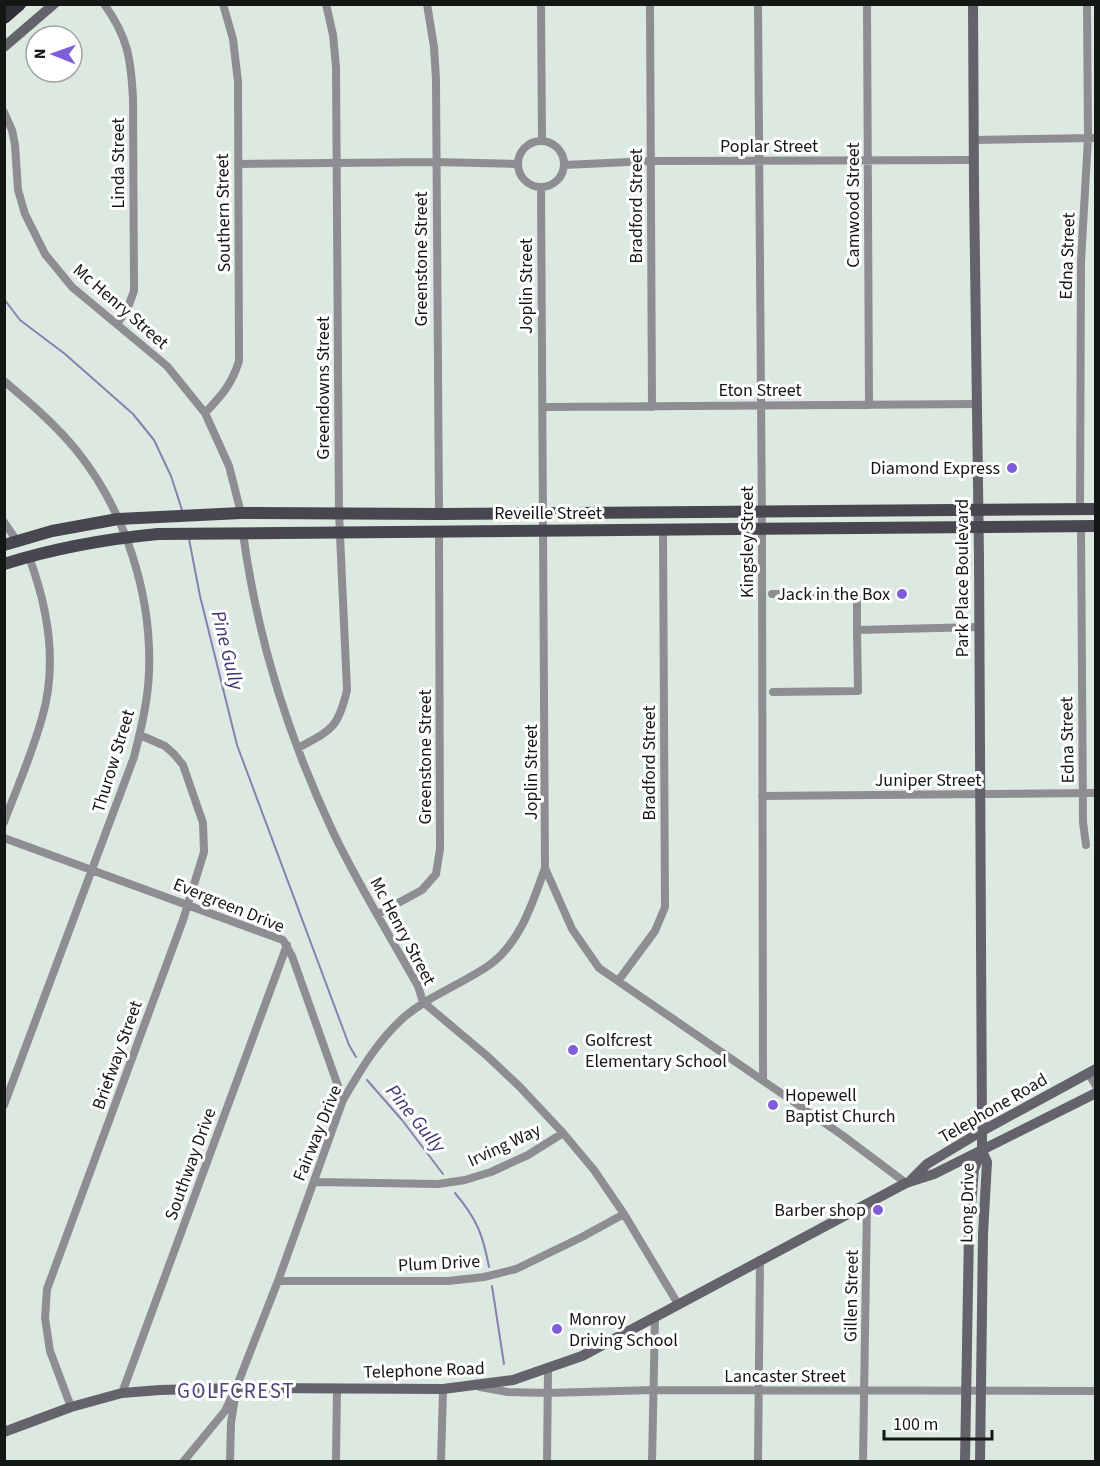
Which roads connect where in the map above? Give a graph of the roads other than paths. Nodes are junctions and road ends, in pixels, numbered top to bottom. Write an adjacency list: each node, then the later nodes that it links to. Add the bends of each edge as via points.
1 (11, 4): 14 (highway)
2 (19, 4): 15 (highway)
3 (54, 4): 16 (main road)
4 (104, 4): 31 (street, Linda Street, via 124,35 132,72 134,291 128,310)
5 (223, 4): 27 (street, Southern Street, via 233,39 238,82)
6 (326, 4): 26 (street, Greendowns Street, via 336,67)
7 (428, 4): 25 (street, Greenstone Street, via 436,80)
8 (541, 4): 20 (street)
9 (650, 4): 22 (street, Bradford Street)
10 (758, 4): 23 (street, Kingsley Street)
11 (867, 4): 24 (street, Camwood Street)
12 (973, 4): 19 (main road, Park Place Boulevard)
13 (1088, 4): 18 (street, Edna Street)
14 (4, 9)
15 (4, 17)
16 (4, 47)
17 (4, 112): 31 (street, Mc Henry Street, via 15,145 18,190 34,235 72,287)
18 (1092, 138): 19 (street); 39 (street, Edna Street, via 1081,262)
19 (974, 140): 21 (main road, Park Place Boulevard)
20 (542, 141): 28 (street, via 521,152); 29 (street, via 553,144)
21 (974, 160): 24 (street, Poplar Street); 33 (main road, Park Place Boulevard)
22 (650, 161): 23 (street, Poplar Street); 29 (street, Poplar Street); 37 (street, Bradford Street)
23 (759, 161): 24 (street, Poplar Street); 34 (street, Kingsley Street)
24 (868, 161): 35 (street, Camwood Street)
25 (436, 162): 26 (street); 28 (street); 46 (street, Greenstone Street)
26 (337, 163): 27 (street); 44 (street, Greendowns Street)
27 (238, 164): 38 (street, Southern Street, via 239,361 225,392)
28 (518, 164): 30 (street, via 529,184)
29 (564, 165): 30 (street, via 561,176)
30 (541, 187): 36 (street, Joplin Street)
31 (117, 324): 38 (street, Mc Henry Street, via 167,366)
32 (4, 381): 47 (street, Thurow Street, via 44,415 77,451)
33 (976, 404): 35 (street, Eton Street); 42 (main road, Park Place Boulevard)
34 (761, 405): 35 (street, Eton Street); 37 (street, Eton Street); 41 (street, Kingsley Street)
35 (868, 405)
36 (543, 407): 37 (street, Eton Street); 45 (street, Joplin Street)
37 (652, 407)
38 (206, 413): 43 (street, Mc Henry Street, via 229,466)
39 (1080, 509): 40 (main road, Reveille Street); 42 (main road, Reveille Street)
40 (1095, 509)
41 (762, 511): 42 (main road, Reveille Street); 45 (main road, Reveille Street); 52 (street, Kingsley Street)
42 (979, 511): 51 (main road, Park Place Boulevard)
43 (241, 513): 44 (main road, Reveille Street); 47 (main road, Reveille Street)
44 (339, 513): 46 (main road, Reveille Street); 57 (street, Greendowns Street)
45 (544, 513): 46 (main road, Reveille Street); 53 (street, Joplin Street)
46 (439, 514)
47 (118, 519): 58 (street, Thurow Street); 59 (main road, Reveille Street)
48 (4, 522): 59 (street)
49 (1081, 526): 50 (main road, Reveille Street); 51 (main road, Reveille Street); 69 (street, Edna Street)
50 (1095, 526)
51 (979, 528): 52 (main road, Reveille Street); 64 (main road, Park Place Boulevard)
52 (762, 530): 54 (main road, Reveille Street); 72 (street, Kingsley Street)
53 (544, 531): 54 (main road, Reveille Street); 56 (main road, Reveille Street); 76 (street, Joplin Street)
54 (663, 531): 81 (street, Bradford Street, via 665,907 655,931)
55 (243, 532): 57 (main road, Reveille Street); 58 (main road, Reveille Street); 68 (street, Mc Henry Street, via 266,650)
56 (439, 532): 57 (main road, Reveille Street); 79 (street, Greenstone Street, via 440,849 436,874 422,890)
57 (340, 533): 68 (street, Greendowns Street, via 347,690 342,713 328,731)
58 (126, 537): 61 (main road, Reveille Street); 67 (street, Thurow Street, via 140,581 149,643 148,685)
59 (17, 541): 60 (main road, Reveille Street)
60 (4, 545)
61 (29, 556): 62 (main road, Reveille Street); 73 (street, via 40,585 49,634 50,674 43,717)
62 (4, 564)
63 (772, 594): 65 (street, via 854,594)
64 (979, 627): 65 (street); 71 (main road, Park Place Boulevard)
65 (857, 630): 66 (street, via 858,691)
66 (773, 692)
67 (140, 735): 77 (street, Thurow Street); 78 (street, Briefway Street, via 165,746 180,760 202,816 204,852)
68 (298, 748): 79 (street, Mc Henry Street, via 334,834)
69 (1083, 793): 70 (street, Juniper Street); 71 (street, Juniper Street); 75 (street, Edna Street)
70 (1095, 793)
71 (979, 794): 72 (street, Juniper Street); 89 (main road, Park Place Boulevard)
72 (762, 796): 84 (street, Kingsley Street)
73 (4, 822)
74 (4, 838): 77 (street, Evergreen Drive)
75 (1086, 845)
76 (545, 868): 81 (street, Joplin Street, via 572,929 599,968); 82 (street, Fairway Drive, via 530,910 510,943 490,965)
77 (92, 871): 78 (street, Evergreen Drive); 88 (street, Thurow Street)
78 (187, 903): 80 (street, Evergreen Drive, via 279,937); 115 (street, Briefway Street, via 47,1290 45,1318 50,1351)
79 (378, 914): 82 (street, Mc Henry Street)
80 (287, 945): 87 (street, Evergreen Drive); 114 (street, Southway Drive)
81 (618, 981): 84 (street, Joplin Street)
82 (423, 1002): 87 (street, Fairway Drive, via 381,1040); 90 (street, Mc Henry Street, via 486,1055)
83 (1092, 1071): 85 (street); 89 (main road, Telephone Road)
84 (763, 1080): 92 (street, Joplin Street)
85 (1095, 1086)
86 (1095, 1093): 91 (main road, Telephone Road)
87 (343, 1100): 93 (street, Fairway Drive)
88 (4, 1105)
89 (982, 1131): 91 (main road, Park Place Boulevard); 92 (main road, Telephone Road, via 927,1164)
90 (563, 1133): 93 (street, Irving Way, via 528,1155 465,1180 438,1184); 95 (street, Mc Henry Street)
91 (982, 1151): 92 (main road, Telephone Road, via 934,1174); 97 (main road, Long Drive, via 974,1169); 98 (main road, Long Drive, via 987,1162)
92 (908, 1181): 94 (main road, Telephone Road)
93 (314, 1182): 99 (street, Fairway Drive)
94 (867, 1204): 96 (main road, Telephone Road); 109 (street, Gillen Street)
95 (624, 1214): 99 (street, Plum Drive, via 516,1269 484,1277 448,1281); 100 (street, Mc Henry Street)
96 (760, 1260): 100 (main road, Telephone Road); 108 (street)
97 (967, 1274): 98 (main road); 110 (main road, Long Drive)
98 (982, 1274): 111 (main road, Long Drive)
99 (278, 1281): 104 (street, Fairway Drive)
100 (678, 1304): 101 (main road, Telephone Road)
101 (655, 1317): 102 (main road, Telephone Road, via 582,1356); 107 (street)
102 (548, 1369): 103 (main road, Telephone Road); 113 (street)
103 (475, 1386): 106 (main road, Telephone Road); 113 (street, Lancaster Street)
104 (236, 1388): 105 (main road, Telephone Road); 114 (main road, Telephone Road); 117 (street, Fairway Drive, via 225,1411); 118 (street)
105 (337, 1389): 106 (main road, Telephone Road); 119 (street)
106 (442, 1389): 120 (street)
107 (654, 1390): 108 (street, Lancaster Street); 113 (street, Lancaster Street); 122 (street)
108 (759, 1390): 109 (street, Lancaster Street); 123 (street)
109 (864, 1391): 110 (street, Lancaster Street); 124 (street, Gillen Street)
110 (966, 1391): 111 (street, Lancaster Street); 125 (main road, Long Drive)
111 (981, 1391): 112 (street, Lancaster Street); 126 (main road, Long Drive)
112 (1095, 1391)
113 (548, 1393): 121 (street)
114 (122, 1394): 115 (main road, Telephone Road)
115 (71, 1407): 116 (main road, Telephone Road)
116 (4, 1432)
117 (183, 1461)
118 (230, 1461)
119 (336, 1461)
120 (441, 1461)
121 (547, 1461)
122 (652, 1461)
123 (758, 1461)
124 (863, 1461)
125 (965, 1461)
126 (980, 1461)

